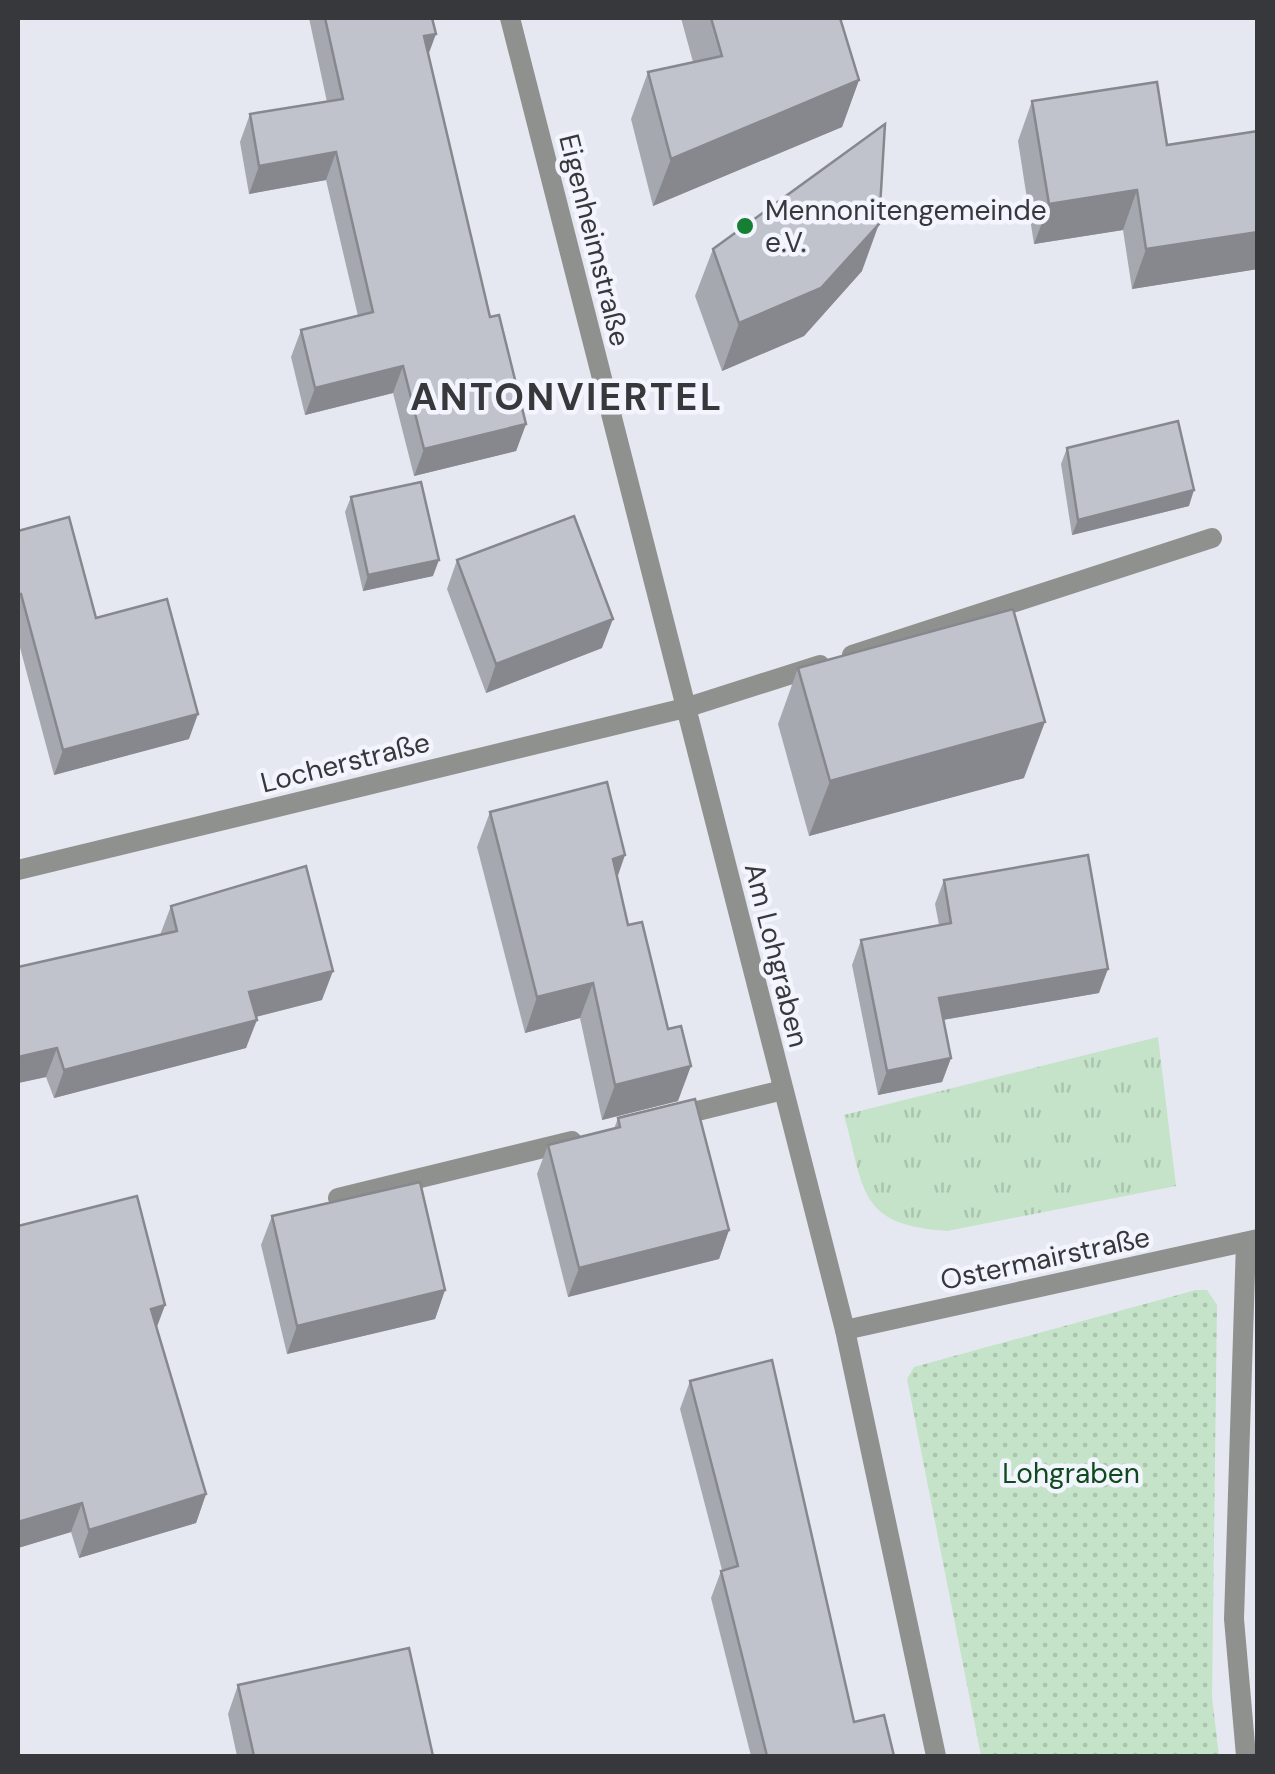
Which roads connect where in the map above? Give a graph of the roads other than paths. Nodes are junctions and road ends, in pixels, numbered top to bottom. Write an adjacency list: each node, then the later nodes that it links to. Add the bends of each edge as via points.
1 (510, 18): 3 (street, Eigenheimstraße)
2 (1212, 538): 3 (street)
3 (685, 708): 4 (street, Locherstraße); 5 (street, Am Lohgraben)
4 (18, 870)
5 (783, 1090): 6 (street); 10 (street, Am Lohgraben)
6 (656, 1121)
7 (600, 1134): 8 (street)
8 (338, 1198)
9 (1252, 1241): 10 (street, Ostermairstraße); 12 (street, via 1234,1618)
10 (844, 1330): 11 (street, Am Lohgraben)
11 (936, 1756)
12 (1246, 1756)

